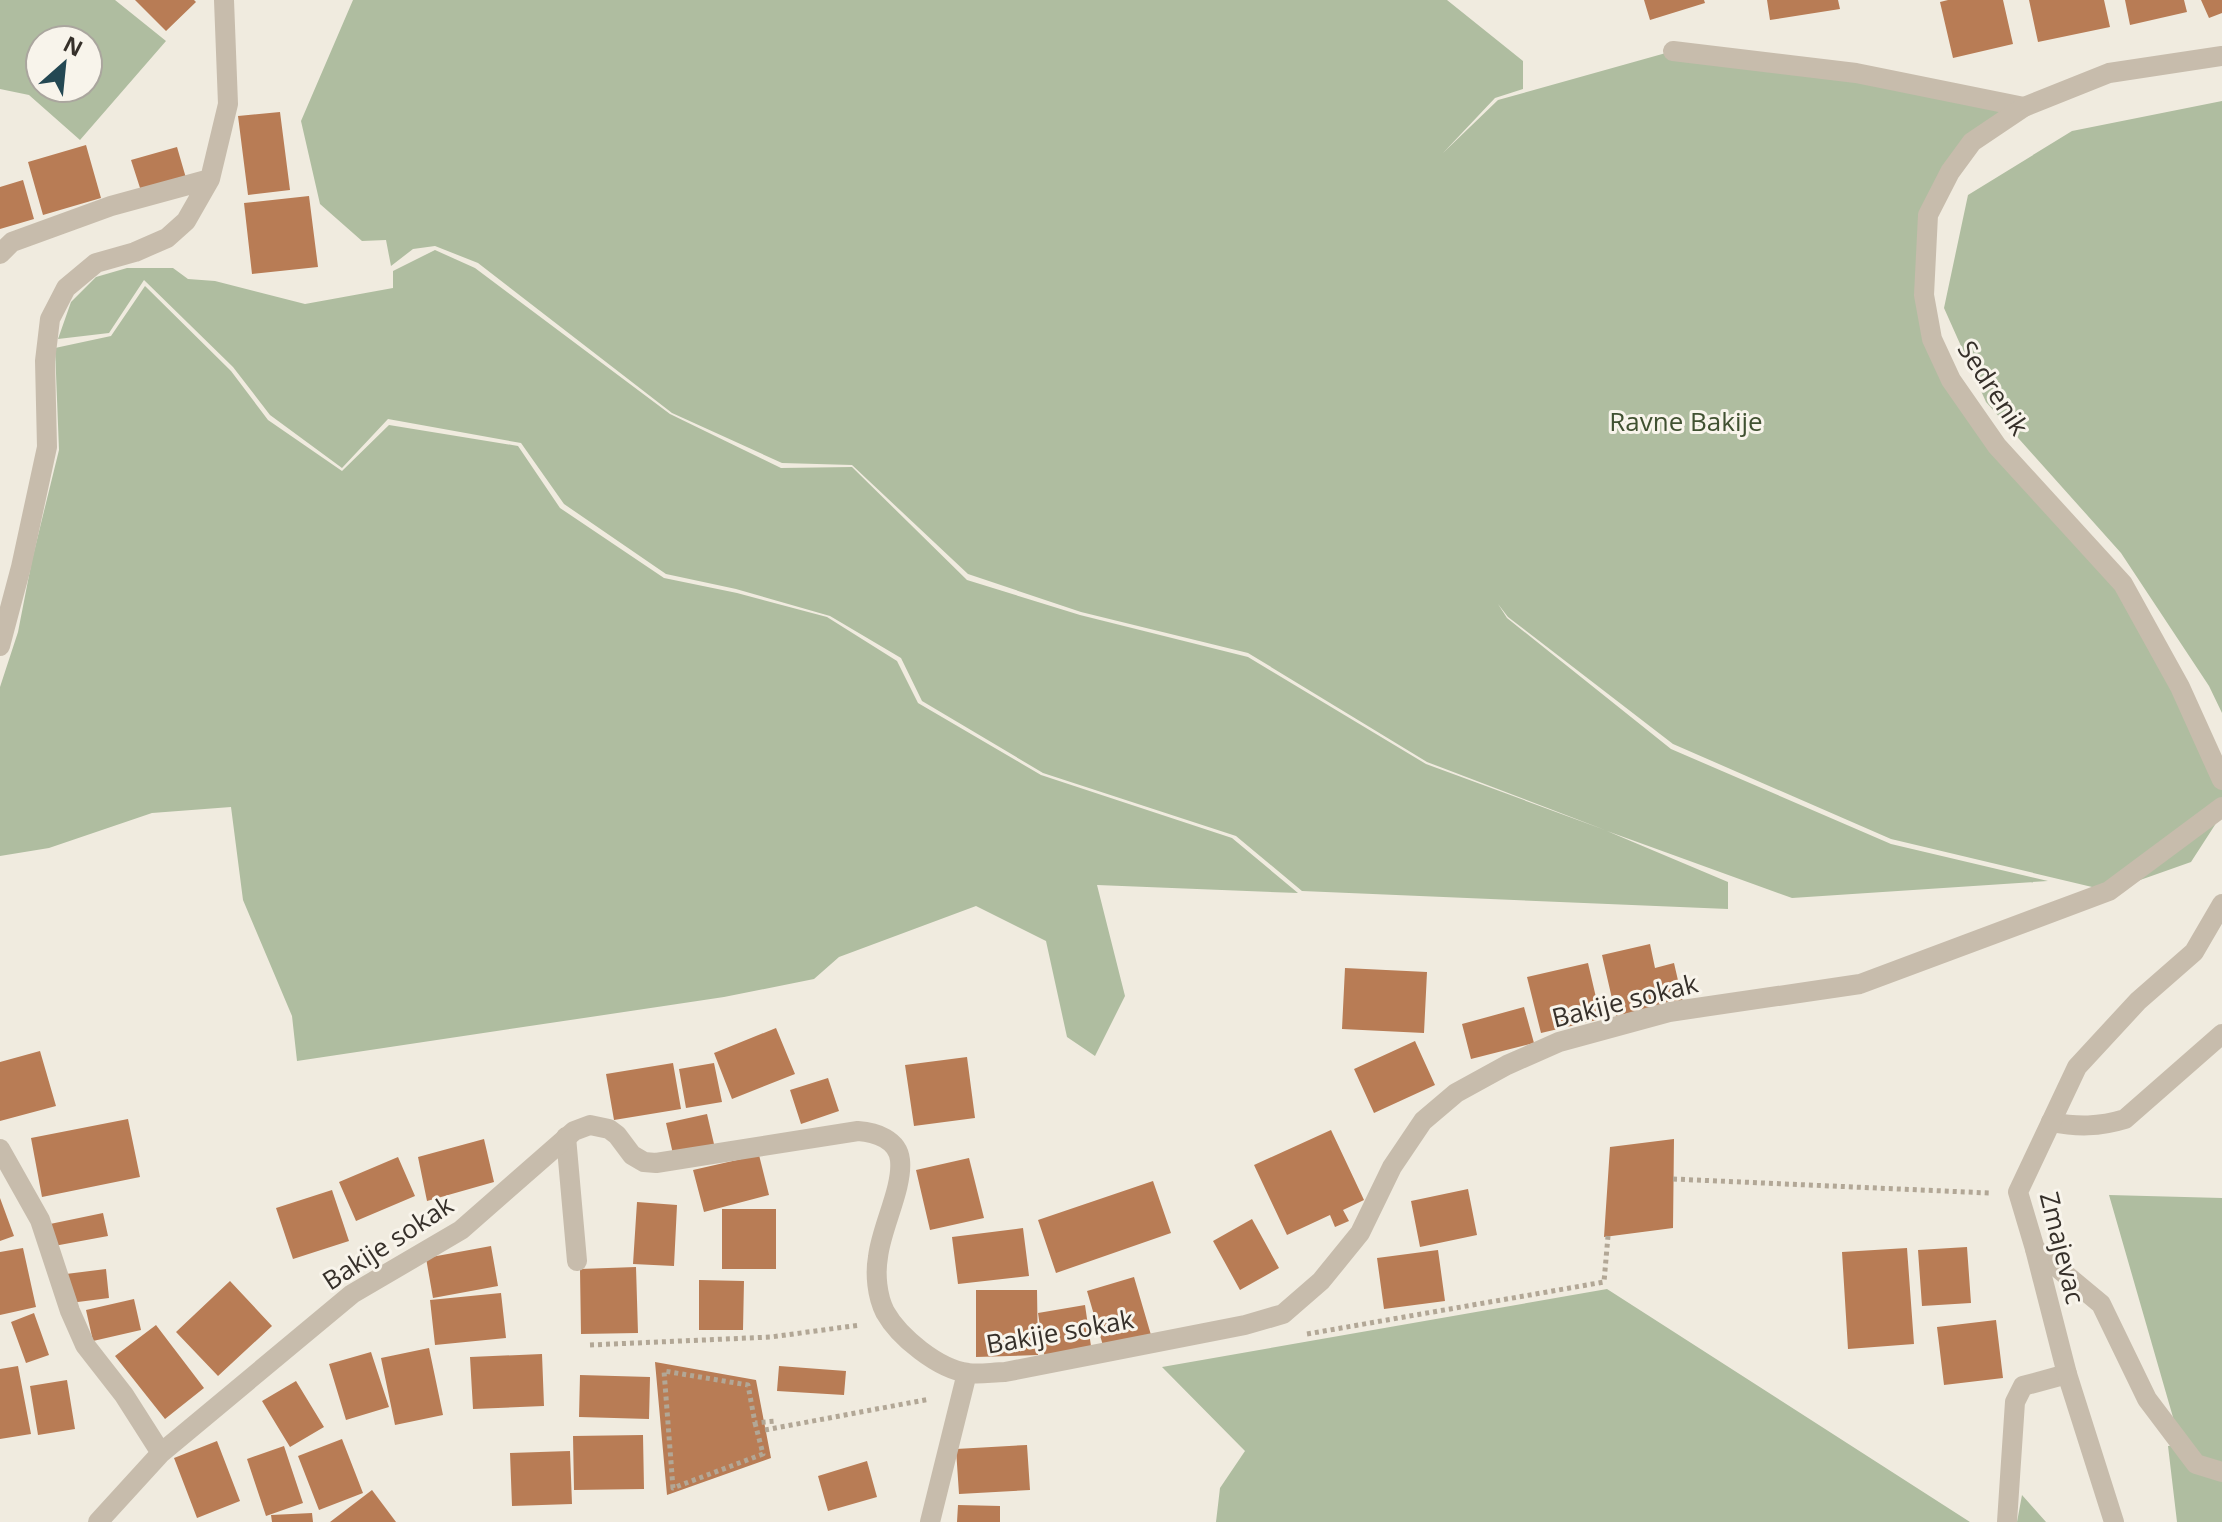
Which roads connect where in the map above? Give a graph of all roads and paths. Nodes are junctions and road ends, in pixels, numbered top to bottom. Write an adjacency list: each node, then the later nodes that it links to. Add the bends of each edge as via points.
1 (224, 0): 5 (street, via 228,104)
2 (1673, 51): 4 (street, via 1856,73)
3 (2222, 56): 4 (street, Sedrenik, via 2109,73)
4 (2024, 107): 8 (street, Sedrenik, via 1972,142 1928,215 1924,295 1932,339 1951,380 1997,446 2123,584 2180,687)
5 (210, 179): 6 (street, via 111,206 12,242); 7 (street, via 186,221 167,238 96,263 66,288 50,319 45,361 47,447)
6 (0, 254)
7 (0, 646)
8 (2222, 780)
9 (2222, 807): 21 (street, Bakije sokak, via 2109,891 1860,984 1669,1012 1559,1042 1507,1065 1456,1093 1423,1121 1392,1167 1360,1233 1321,1281 1283,1314 1005,1372)
10 (2222, 904): 12 (street, Zmajevac, via 2194,952 2138,1001 2077,1067)
11 (2222, 1034): 12 (street, via 2125,1119 2090,1126)
12 (2051, 1122): 17 (street, Zmajevac, via 2018,1192)
13 (566, 1137): 18 (street); 19 (street, Bakije sokak, via 599,1125 617,1135 632,1155 656,1163 858,1131 878,1134 894,1146 900,1161 877,1258 879,1292); 27 (street, Bakije sokak, via 461,1230 352,1294)
14 (0, 1149): 27 (street, via 40,1220 85,1345)
15 (1673, 1179): 16 (path)
16 (2002, 1194)
17 (2035, 1249): 22 (street, Zmajevac); 28 (street, via 2101,1304 2147,1399 2196,1464)
18 (577, 1261)
19 (891, 1320): 20 (path, via 771,1337); 21 (street, Bakije sokak, via 932,1358)
20 (590, 1345)
21 (967, 1373): 30 (street)
22 (2067, 1374): 31 (street, via 2023,1386 2015,1402); 32 (street, Zmajevac)
23 (935, 1398): 26 (path)
24 (776, 1421): 25 (path)
25 (755, 1423): 25 (path, via 748,1385 664,1371 673,1488 763,1454)
26 (765, 1430)
27 (161, 1453): 29 (street, Bakije sokak)
28 (2222, 1472)
29 (98, 1522)
30 (930, 1522)
31 (2007, 1522)
32 (2114, 1522)

